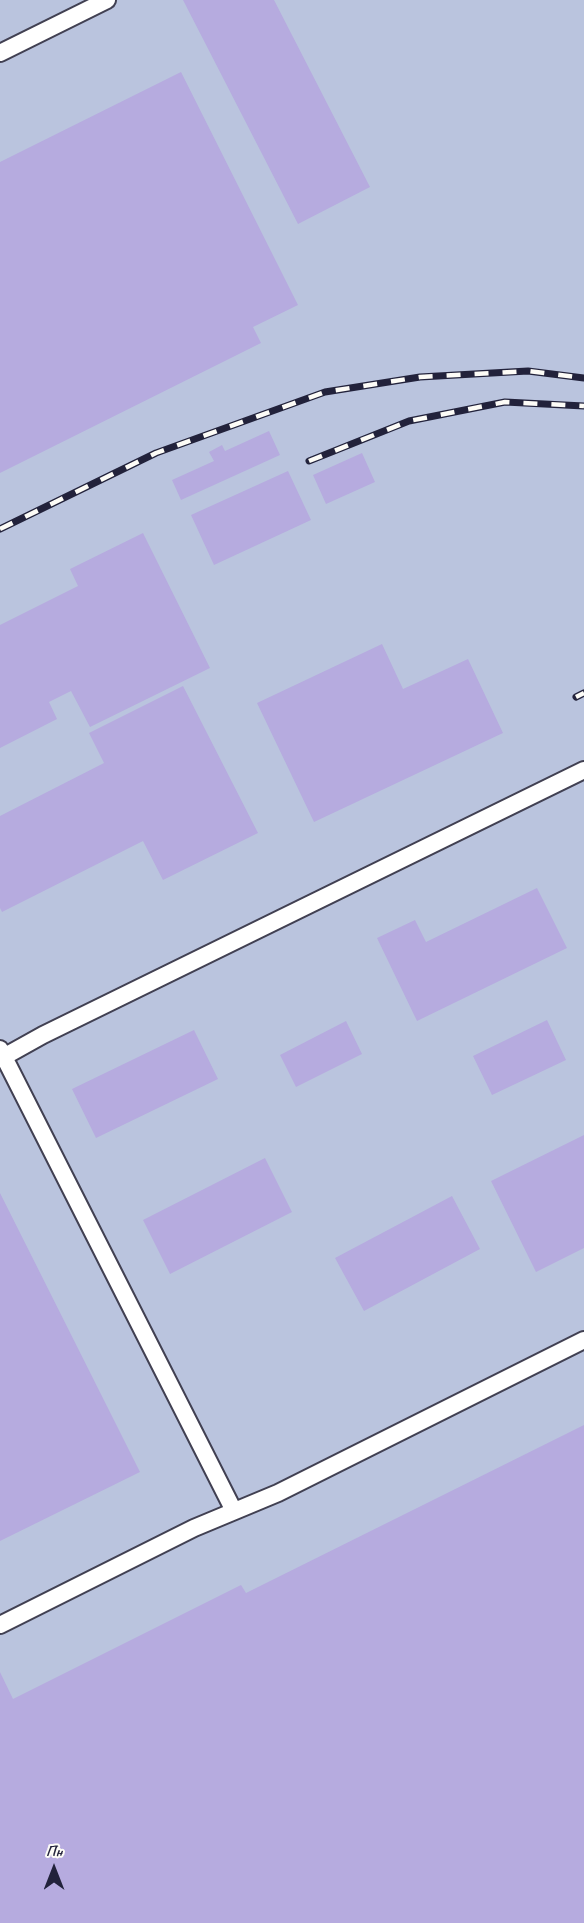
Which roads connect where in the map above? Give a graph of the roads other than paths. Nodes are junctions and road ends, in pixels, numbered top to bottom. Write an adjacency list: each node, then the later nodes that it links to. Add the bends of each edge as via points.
1 (107, 0): 2 (lane)
2 (0, 53)
3 (584, 770): 4 (lane)
4 (2, 1055): 6 (lane)
5 (584, 1340): 6 (lane)
6 (234, 1511): 7 (lane)
7 (0, 1625)

